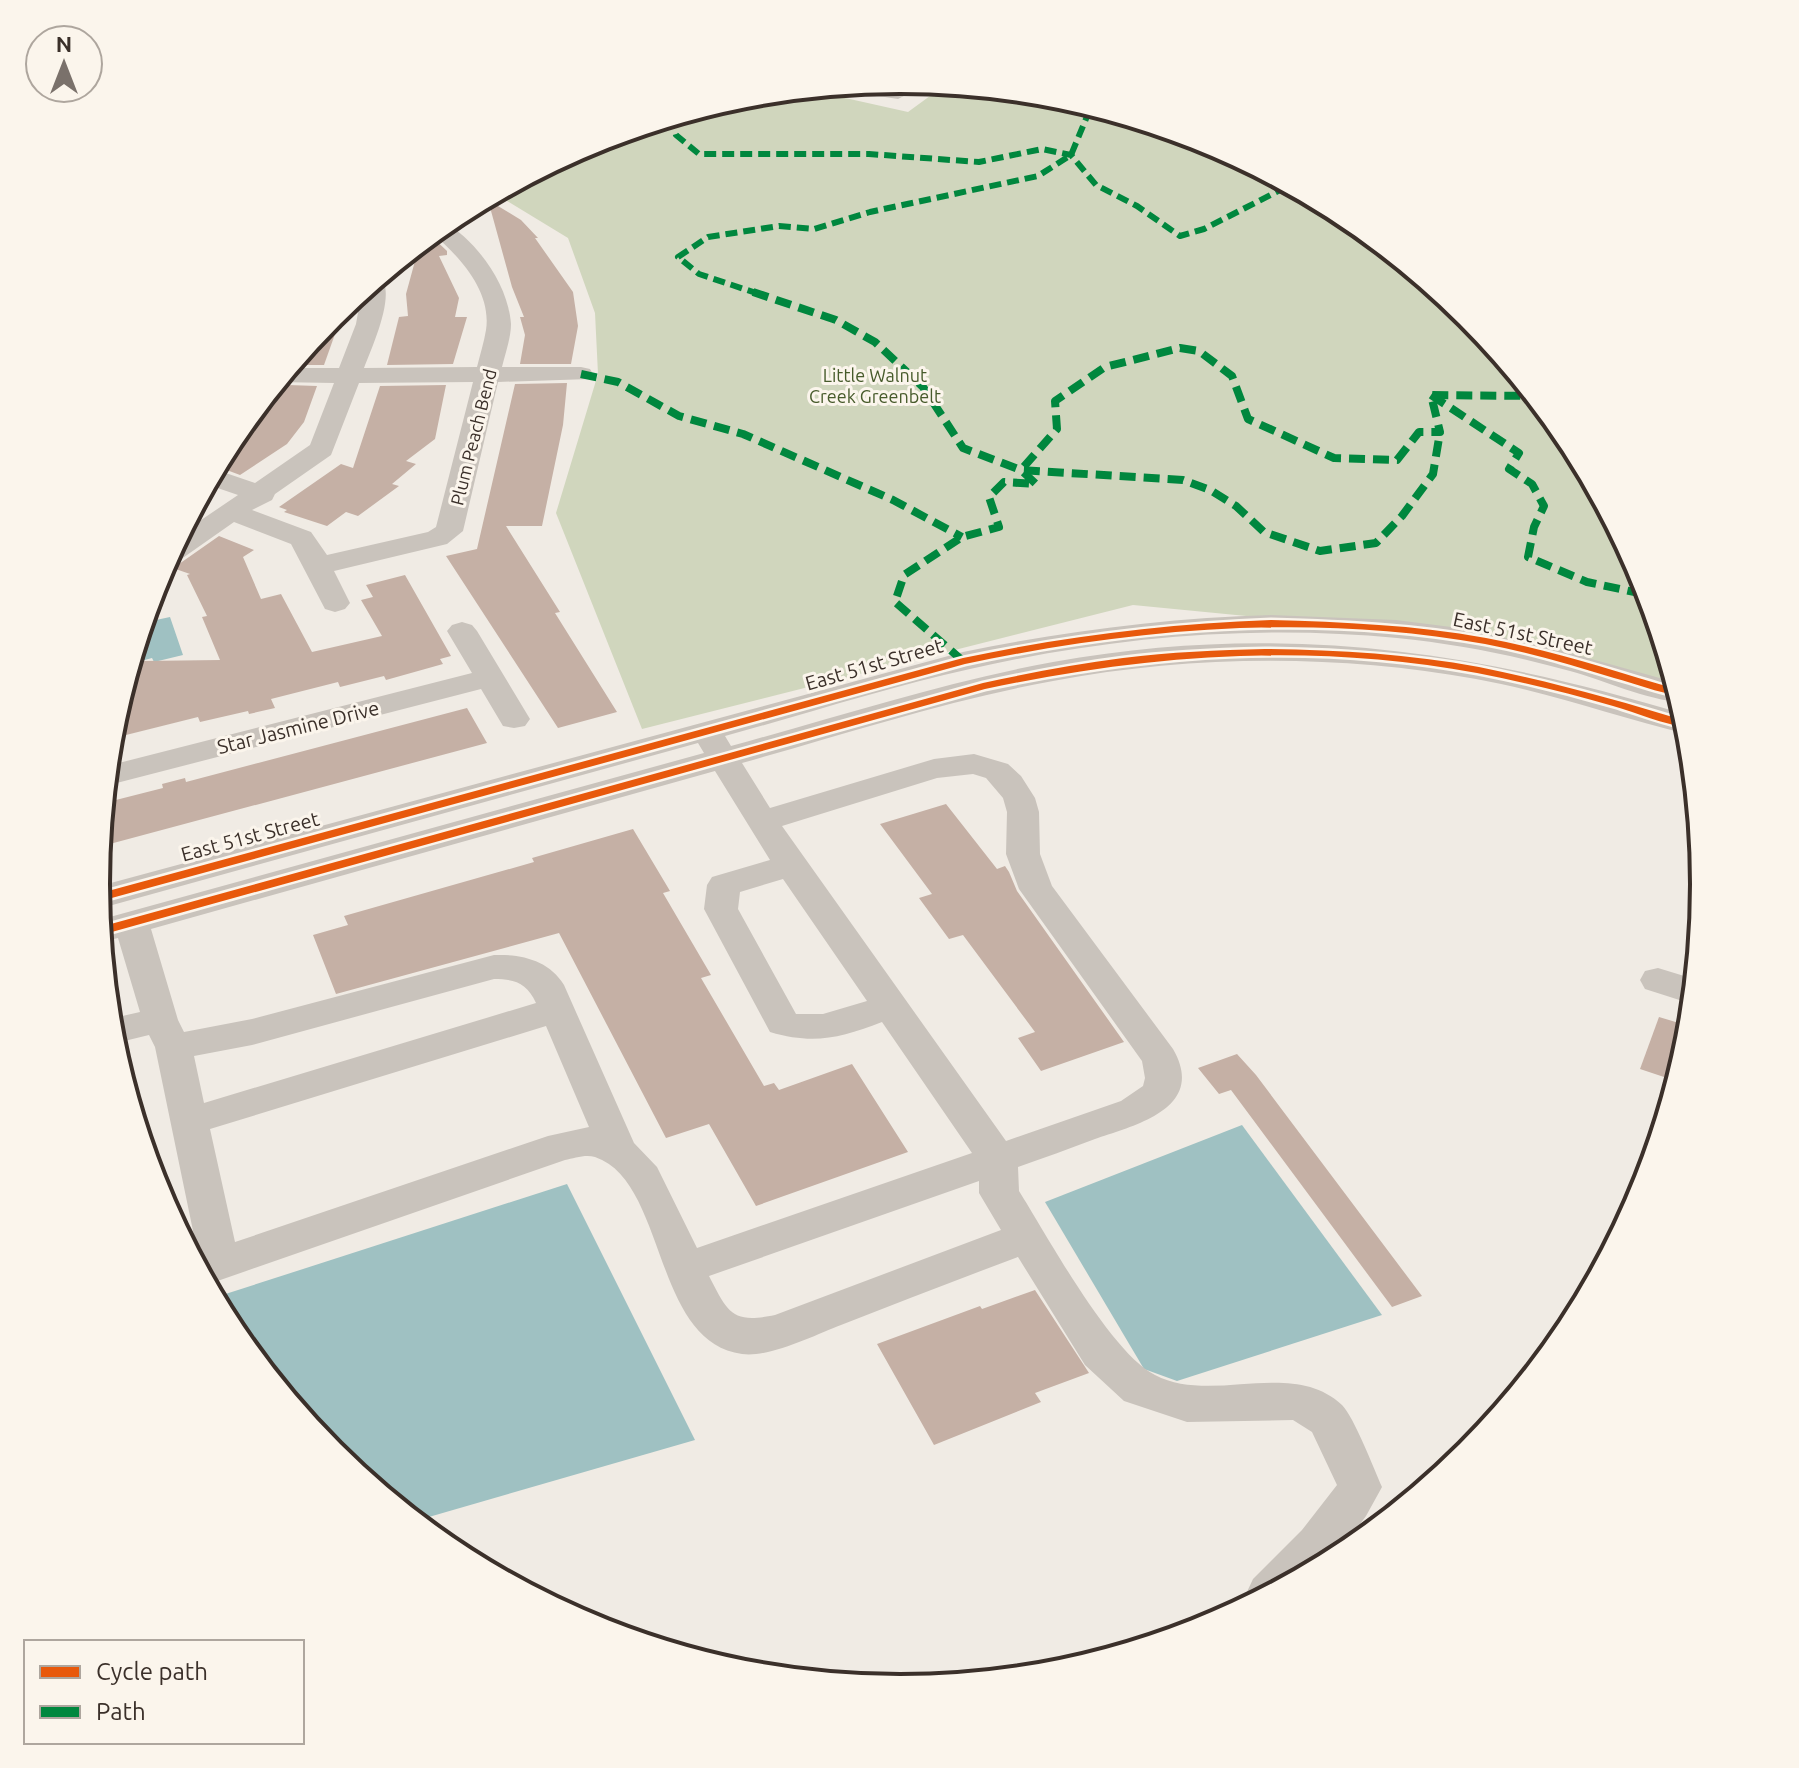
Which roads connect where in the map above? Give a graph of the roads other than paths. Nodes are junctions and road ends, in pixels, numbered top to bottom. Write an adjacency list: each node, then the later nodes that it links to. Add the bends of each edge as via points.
1 (448, 236): 5 (street, Plum Peach Bend, via 476,262 496,302 499,327)
2 (374, 295): 4 (street)
3 (581, 374): 5 (street)
4 (350, 375): 5 (street); 6 (street); 8 (street, via 322,449)
5 (488, 375): 11 (street, Plum Peach Bend, via 447,533)
6 (295, 376)
7 (221, 480): 8 (street)
8 (262, 494): 9 (street)
9 (234, 513): 10 (street); 11 (street, via 301,538)
10 (187, 543)
11 (318, 566): 12 (street)
12 (335, 603)
13 (462, 631): 14 (street)
14 (490, 678): 16 (street); 19 (street, Star Jasmine Drive)
15 (1665, 689): 18 (street, East 51st Street, via 1461,638 1320,624 1185,625 1020,647)
16 (514, 719)
17 (1672, 721): 18 (street, East 51st Street, via 1547,684 1453,666 1323,652 1196,653 1056,669)
18 (714, 745): 20 (street); 22 (street, East 51st Street); 23 (street, East 51st Street)
19 (117, 773)
20 (762, 821): 21 (street); 32 (street, via 934,769 974,764 997,771 1010,783 1023,812 1023,854 1036,889 1160,1058 1166,1078 1159,1095 1134,1111)
21 (791, 865): 26 (street); 26 (street, via 724,885 720,898 721,909 783,1023 819,1029)
22 (110, 895)
23 (116, 927): 29 (street)
24 (1658, 980): 25 (street)
25 (1683, 988)
26 (890, 1006): 32 (street)
27 (557, 1010): 29 (street, via 534,973 519,966 494,967 252,1032); 30 (street); 31 (street)
28 (124, 1032): 29 (street)
29 (166, 1033): 30 (street)
30 (191, 1121): 34 (street)
31 (619, 1152): 34 (street, via 598,1142 562,1146); 35 (street, via 642,1172)
32 (998, 1160): 33 (street, via 999,1193); 35 (street)
33 (1027, 1237): 35 (street, via 778,1331 739,1338 711,1322); 36 (street, via 1100,1353 1139,1388 1187,1404 1300,1402 1328,1419 1360,1487)
34 (209, 1268)
35 (686, 1268)
36 (1304, 1562)

